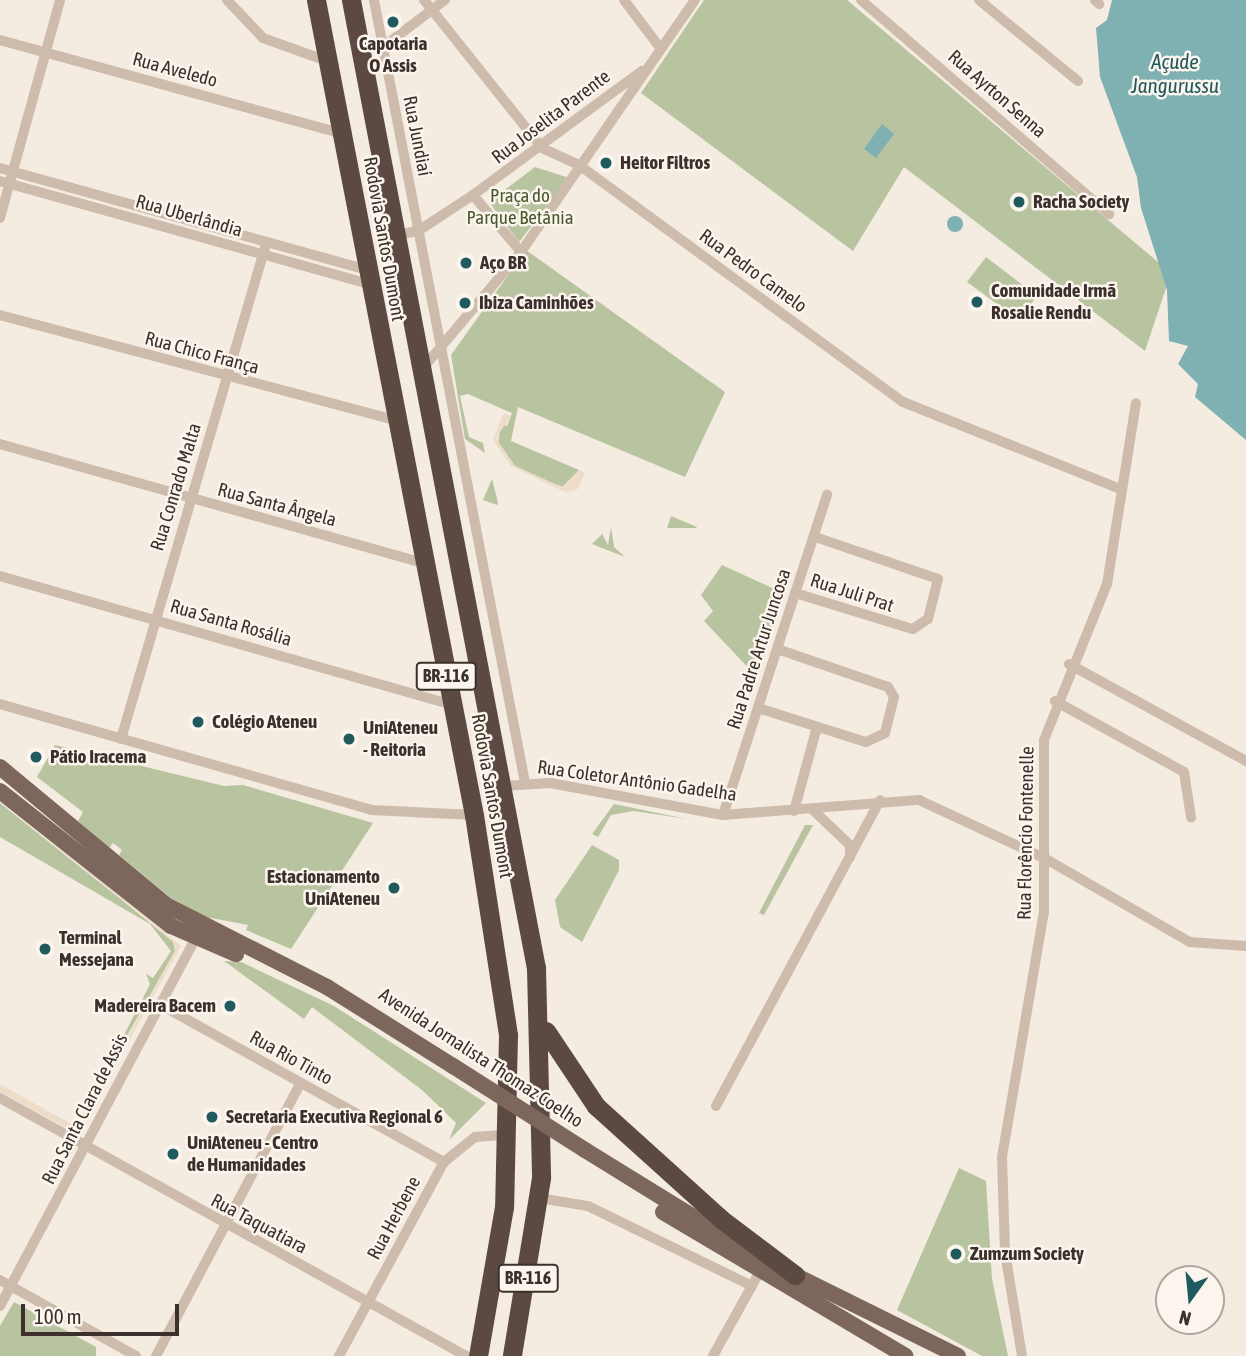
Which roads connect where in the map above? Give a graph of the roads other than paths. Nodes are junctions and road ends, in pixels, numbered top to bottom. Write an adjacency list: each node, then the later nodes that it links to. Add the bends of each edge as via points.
1 (60, 0): 16 (street)
2 (227, 0): 17 (street, via 263,38)
3 (316, 0): 17 (highway, Rodovia Santos Dumont / BR-116)
4 (351, 0): 31 (highway, Rodovia Santos Dumont / BR-116)
5 (374, 0): 14 (street, Rua Jundiaí)
6 (424, 0): 12 (street, Rua Pedro Camelo)
7 (445, 0): 12 (street)
8 (624, 0): 15 (street)
9 (695, 0): 15 (street, Rua Joselita Parente)
10 (979, 0): 19 (street)
11 (866, 1): 28 (street, Rua Ayrton Senna)
12 (432, 10): 14 (street); 21 (street, Rua Pedro Camelo)
13 (0, 40): 16 (street, Rua Aveledo)
14 (383, 47): 30 (street, Rua Jundiaí)
15 (661, 48): 18 (street, Rua Joselita Parente)
16 (45, 53): 20 (street, Rua Aveledo); 24 (street)
17 (327, 61): 20 (highway, Rodovia Santos Dumont / BR-116)
18 (650, 64): 21 (street, Rua Joselita Parente); 22 (street, Rua Joselita Parente)
19 (1078, 81)
20 (341, 133): 34 (highway, Rodovia Santos Dumont / BR-116)
21 (541, 148): 22 (street, Rua Pedro Camelo); 27 (street, Rua Joselita Parente)
22 (579, 166): 33 (street, Rua Joselita Parente); 42 (street, Rua Pedro Camelo, via 903,402)
23 (0, 168): 24 (street, Rua Uberlândia)
24 (15, 172): 26 (street); 32 (street, Rua Uberlândia)
25 (0, 181): 26 (street, Rua Uberlândia)
26 (11, 184): 29 (street); 32 (street, Rua Uberlândia)
27 (473, 195): 30 (street, Rua Joselita Parente); 33 (street)
28 (1109, 214)
29 (0, 218)
30 (418, 231): 31 (street, Rua Joselita Parente); 36 (street, Rua Jundiaí)
31 (397, 235): 37 (highway, Rodovia Santos Dumont / BR-116)
32 (265, 250): 34 (street, Rua Uberlândia); 38 (street, Rua Conrado Malta)
33 (521, 252): 36 (street, Rua Joselita Parente)
34 (368, 277): 40 (highway, Rodovia Santos Dumont / BR-116)
35 (0, 315): 38 (street, Rua Chico França)
36 (441, 353): 37 (street, Rua Joselita Parente); 60 (street, Rua Jundiaí)
37 (423, 368): 61 (highway, Rodovia Santos Dumont / BR-116)
38 (226, 380): 40 (street, Rua Chico França); 44 (street, Rua Conrado Malta)
39 (1136, 403): 42 (street, Rua Florêncio Fontenelle)
40 (395, 420): 46 (highway, Rodovia Santos Dumont / BR-116)
41 (0, 444): 44 (street, Rua Santa Ângela)
42 (1121, 489): 51 (street, Rua Florêncio Fontenelle, via 1107,584)
43 (827, 494): 45 (street, Rua Padre Artur Juncosa)
44 (191, 499): 46 (street, Rua Santa Ângela); 49 (street, Rua Conrado Malta)
45 (815, 537): 48 (street, Rua Padre Artur Juncosa); 48 (street, Rua Juli Prat, via 935,577 939,588 922,628 898,626)
46 (424, 563): 54 (highway, Rodovia Santos Dumont / BR-116)
47 (0, 576): 49 (street, Rua Santa Rosália)
48 (795, 593): 50 (street, Rua Padre Artur Juncosa)
49 (156, 619): 54 (street, Rua Santa Rosália); 57 (street, Rua Conrado Malta)
50 (777, 649): 55 (street, Rua Padre Artur Juncosa); 56 (street, via 892,691 881,738 858,740)
51 (1069, 664): 52 (street, Rua Florêncio Fontenelle); 58 (street)
52 (1055, 701): 68 (street, via 1184,772); 70 (street, Rua Florêncio Fontenelle, via 1041,763)
53 (0, 704): 57 (street)
54 (452, 705): 66 (highway, Rodovia Santos Dumont / BR-116)
55 (758, 708): 56 (street); 67 (street, Rua Padre Artur Juncosa)
56 (817, 727): 65 (street)
57 (121, 739): 66 (street, via 371,810)
58 (1246, 761)
59 (0, 767): 71 (main road, Avenida Jornalista Thomaz Coelho)
60 (525, 783): 61 (street, Rua Coletor Antônio Gadelha); 67 (street, Rua Coletor Antônio Gadelha)
61 (503, 786): 74 (highway, Rodovia Santos Dumont / BR-116)
62 (0, 791): 71 (main road, Avenida Jornalista Thomaz Coelho)
63 (880, 800): 64 (street, Rua Coletor Antônio Gadelha); 69 (street); 70 (street, Rua Coletor Antônio Gadelha, via 919,800)
64 (812, 809): 65 (street, Rua Coletor Antônio Gadelha); 69 (street, via 850,845)
65 (794, 811): 67 (street, Rua Coletor Antônio Gadelha)
66 (474, 815): 78 (highway, Rodovia Santos Dumont / BR-116, via 508,1035)
67 (723, 815)
68 (1191, 817)
69 (849, 858): 77 (street)
70 (1046, 859): 72 (street, Rua Coletor Antônio Gadelha, via 1190,942); 100 (street, Rua Florêncio Fontenelle, via 1032,1007 1009,1092 1002,1157 1005,1252)
71 (198, 933): 73 (street, Rua Santa Clara de Assis); 80 (main road, Avenida Jornalista Thomaz Coelho, via 319,992)
72 (1246, 946)
73 (159, 1004): 75 (street, Rua Rio Tinto); 79 (street, Rua Santa Clara de Assis)
74 (542, 1024): 82 (highway, Rodovia Santos Dumont / BR-116); 84 (highway, via 560,1061 596,1107 721,1219)
75 (300, 1084): 81 (street, Rua Rio Tinto); 83 (street)
76 (0, 1098): 79 (street, Rua Taquatiara)
77 (716, 1107)
78 (509, 1135): 81 (street, Rua Herbene, via 475,1137); 96 (highway, Rodovia Santos Dumont / BR-116, via 495,1272)
79 (84, 1147): 83 (street, Rua Taquatiara); 87 (street, Rua Santa Clara de Assis)
80 (582, 1153): 84 (main road, Avenida Jornalista Thomaz Coelho); 86 (main road, Avenida Jornalista Thomaz Coelho)
81 (444, 1162): 88 (street, Rua Herbene)
82 (539, 1198): 86 (street, via 588,1206); 97 (highway, Rodovia Santos Dumont / BR-116)
83 (224, 1226): 88 (street, Rua Taquatiara); 93 (street)
84 (795, 1275): 90 (main road, Avenida Jornalista Thomaz Coelho)
85 (0, 1280): 87 (street)
86 (755, 1280): 91 (main road, Avenida Jornalista Thomaz Coelho); 98 (street)
87 (12, 1287): 89 (street, Rua Santa Clara de Assis); 92 (street)
88 (368, 1302): 94 (street, Rua Herbene); 95 (street, Rua Taquatiara)
89 (0, 1306)
90 (909, 1328): 91 (street); 99 (main road, Avenida Jornalista Thomaz Coelho)
91 (899, 1354)
92 (136, 1356)
93 (156, 1356)
94 (339, 1356)
95 (466, 1356)
96 (478, 1356)
97 (512, 1356)
98 (713, 1356)
99 (958, 1356)
100 (1022, 1356)

